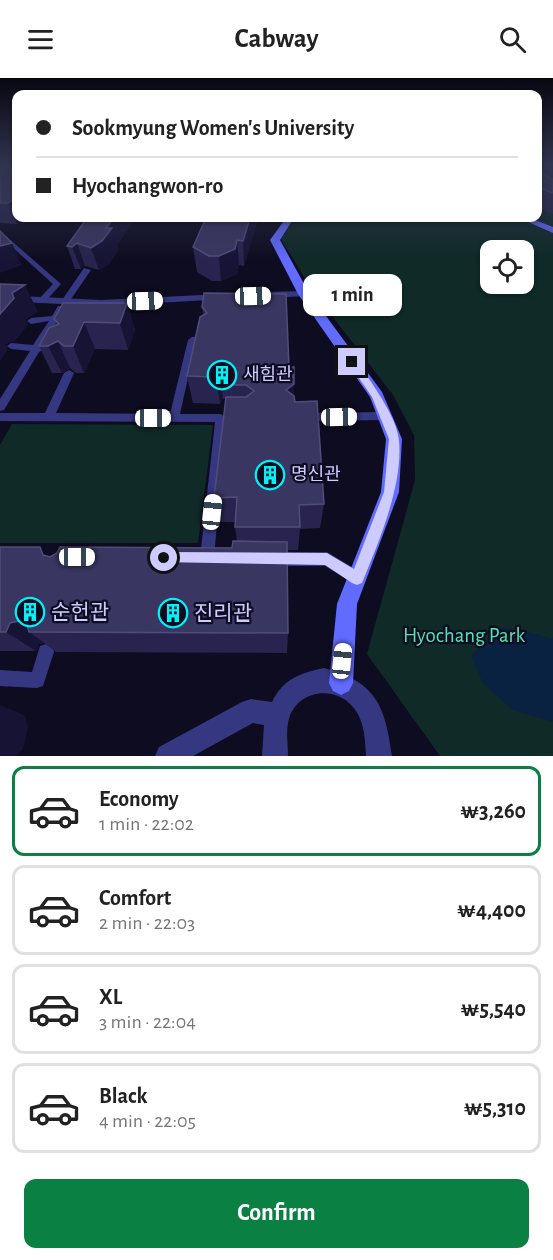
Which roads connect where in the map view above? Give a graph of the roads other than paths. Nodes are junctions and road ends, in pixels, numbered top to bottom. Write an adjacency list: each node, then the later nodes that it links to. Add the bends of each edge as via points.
1 (287, 222): 6 (street, via 275,240)
2 (533, 222): 3 (street)
3 (553, 230)
4 (0, 233): 8 (lane, via 57,284)
5 (87, 270): 9 (lane)
6 (304, 294): 8 (street, via 101,303); 18 (street, via 377,396)
7 (0, 298): 8 (street)
8 (41, 301)
9 (55, 318): 10 (lane); 13 (lane)
10 (31, 321)
11 (205, 339): 22 (lane, via 192,340)
12 (11, 346): 13 (lane)
13 (36, 348): 14 (lane); 17 (lane)
14 (55, 349)
15 (69, 373): 20 (lane)
16 (228, 405): 23 (lane)
17 (0, 407)
18 (385, 416): 21 (lane); 26 (street, via 394,439 390,492)
19 (0, 417): 20 (lane)
20 (49, 417): 22 (lane)
21 (293, 417)
22 (174, 418): 23 (lane)
23 (226, 418): 24 (lane)
24 (207, 558)
25 (255, 558): 26 (lane, via 327,559)
26 (357, 578): 29 (street, via 347,604)
27 (46, 651): 28 (lane, via 37,680)
28 (0, 678)
29 (341, 683): 30 (street, via 311,680 297,687); 33 (street, via 367,706 375,724)
30 (276, 715): 31 (street, via 251,711); 32 (street)
31 (168, 756)
32 (274, 756)
33 (379, 756)

